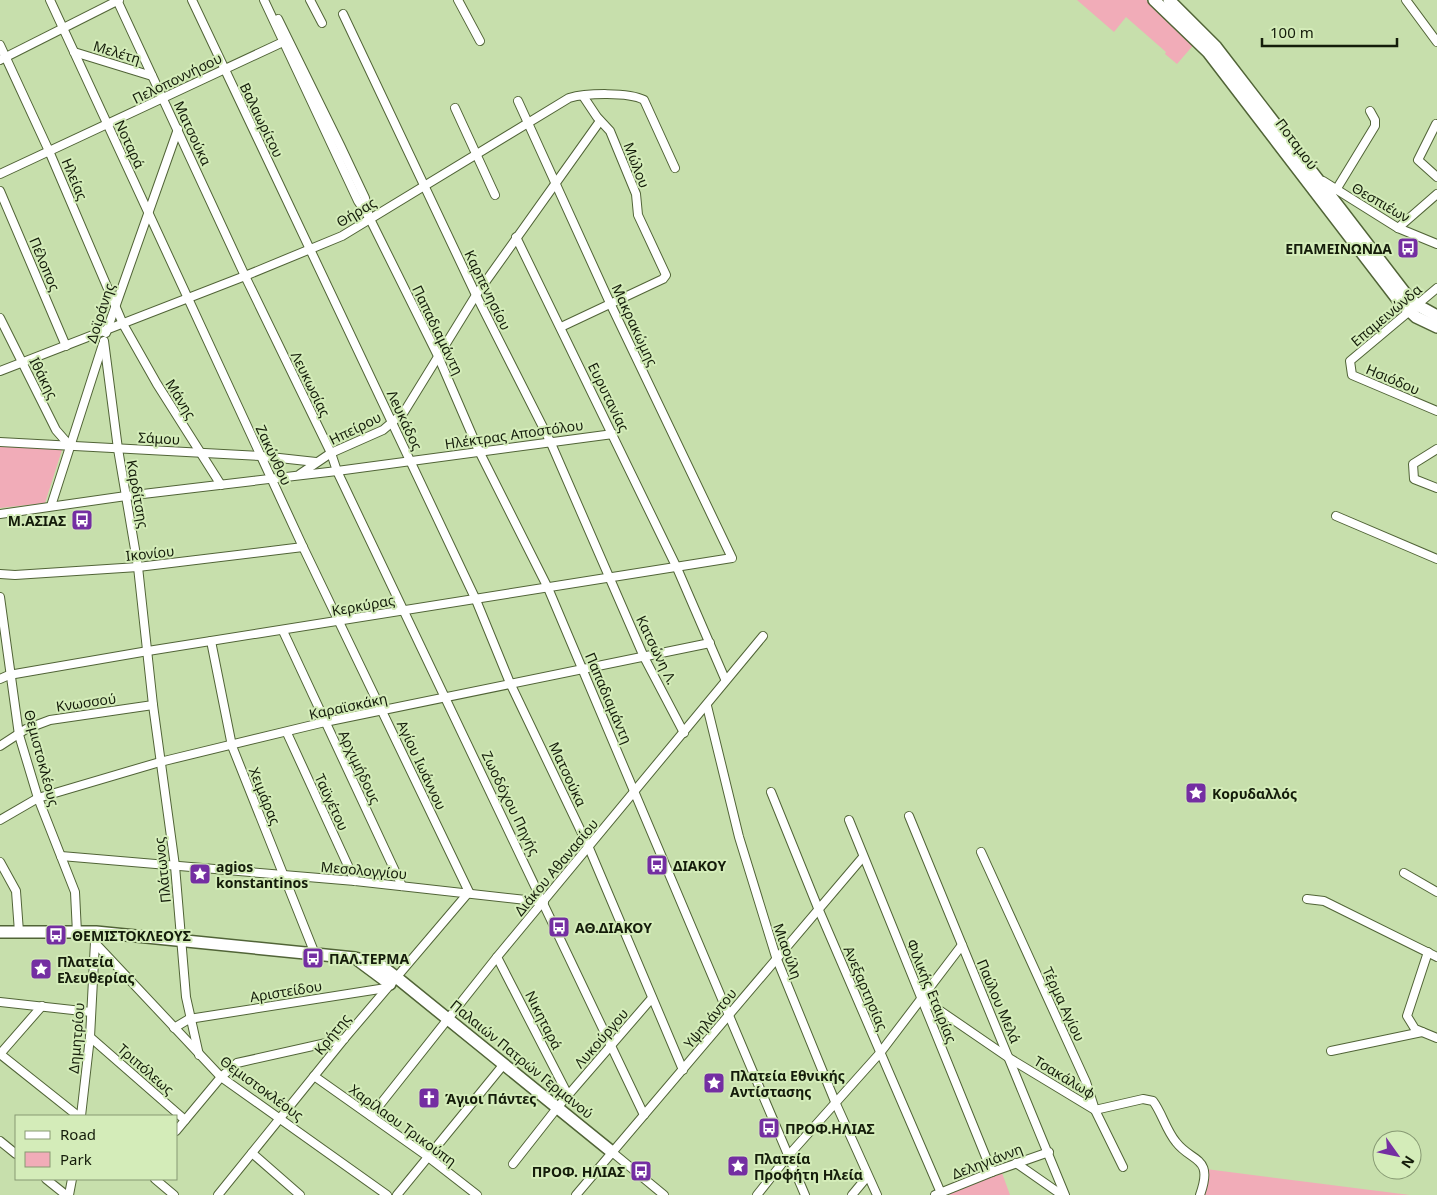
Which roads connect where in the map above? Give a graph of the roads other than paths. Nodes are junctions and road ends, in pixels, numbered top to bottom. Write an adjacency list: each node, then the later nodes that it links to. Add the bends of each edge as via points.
1 (50, 0): 12 (street, Νοταρά)
2 (118, 0): 12 (street); 20 (street, Ματσούκα)
3 (192, 0): 19 (street, Βαλαωρίτου)
4 (266, 0): 14 (street, Παπαδιαμάντη); 44 (street, Παπαδιαμάντη, via 340,145 365,198)
5 (310, 0): 11 (street)
6 (458, 0): 13 (street)
7 (1154, 0): 55 (street, Ποταμού, via 1208,52)
8 (1170, 0): 35 (street, Ποταμού, via 1216,47)
9 (1406, 0): 15 (street)
10 (343, 14): 38 (street, Καρπενησίου)
11 (322, 23)
12 (62, 28): 17 (street, Νοταρά); 18 (street)
13 (480, 41)
14 (283, 42): 19 (street, Πελοποννήσου); 44 (street, Παπαδιαμάντη, via 358,201)
15 (1437, 42)
16 (0, 45): 18 (street, Ηλείας)
17 (74, 52): 20 (street, Μελέτη); 29 (street, Νοταρά)
18 (3, 59): 31 (street, Ηλείας)
19 (223, 69): 22 (street, Πελοποννήσου); 48 (street, Βαλαωρίτου)
20 (152, 76): 22 (street, Ματσούκα)
21 (583, 96): 26 (street, Μώλου); 27 (street, Θήρας, via 569,98); 33 (street, Θήρας, via 627,96 644,100)
22 (164, 99): 29 (street, Πελοποννήσου); 30 (street, Ματσούκα)
23 (518, 101): 27 (street, Μακρακώμης)
24 (455, 108): 32 (street)
25 (1370, 111): 39 (street, via 1375,120 1374,126)
26 (600, 120): 37 (street, Ηπείρου); 54 (street, Μώλου, via 614,140 636,194 638,215 666,273 666,276)
27 (528, 124): 32 (street, Θήρας); 37 (street, Μακρακώμης)
28 (1436, 124): 36 (street, via 1418,160)
29 (108, 125): 31 (street, Πελοποννήσου); 43 (street, Νοταρά)
30 (178, 129): 43 (street, Δοϊράνης); 49 (street, Ματσούκα)
31 (49, 151): 34 (street, Πελοποννήσου); 53 (street, Ηλείας)
32 (476, 155): 38 (street, Θήρας); 42 (street)
33 (674, 168)
34 (0, 174)
35 (1316, 177): 39 (street, Θεσπιέων); 55 (street, Ποταμού)
36 (1437, 177)
37 (556, 181): 46 (street, Ηπείρου); 54 (street, Μακρακώμης)
38 (425, 186): 44 (street, Θήρας); 51 (street, Καρπενησίου)
39 (1336, 190): 45 (street, Θεσπιέων)
40 (0, 192): 63 (street, Πέλοπος)
41 (1437, 194): 45 (street)
42 (496, 195)
43 (149, 213): 52 (street, Νοταρά); 53 (street, Δοϊράνης)
44 (370, 219): 48 (street, Θήρας); 64 (street, Παπαδιαμάντη)
45 (1398, 228): 47 (street, Θεσπιέων)
46 (516, 237): 51 (street, Ηπείρου); 59 (street, Ευρυτανίας)
47 (1437, 244)
48 (310, 250): 49 (street, Θήρας); 69 (street, Λeυκάδος)
49 (245, 276): 52 (street, Θήρας); 78 (street, Λευκωσίας)
50 (1437, 288): 55 (street, Επαμεινώνδα)
51 (476, 295): 64 (street, Ηπείρου); 71 (street, Καρπενησίου)
52 (188, 298): 58 (street, Θήρας); 79 (street, Ζακύνθου)
53 (115, 303): 58 (street, Ηλείας); 61 (street, Δοϊράνης)
54 (610, 303): 59 (street); 92 (street, Μακρακώμης)
55 (1413, 309): 56 (street); 60 (street); 65 (street, Επαμεινώνδα)
56 (1437, 316)
57 (0, 318): 66 (street, Ιθάκης)
58 (123, 324): 61 (street, Θήρας); 77 (street, Μάνης)
59 (561, 327): 70 (street, Ευρυτανίας)
60 (1437, 327)
61 (106, 330): 62 (street, Δοϊράνης); 63 (street, Θήρας)
62 (104, 341): 73 (street, Δοϊράνης); 74 (street, Καρδίτσης)
63 (66, 346): 66 (street, Θήρας)
64 (438, 356): 69 (street, Ηπείρου, via 404,412); 76 (street, Παπαδιαμάντη)
65 (1350, 361): 68 (street, Ησιόδου, via 1352,374)
66 (22, 362): 67 (street, Θήρας); 73 (street, Ιθάκης, via 56,430)
67 (0, 371)
68 (1437, 411)
69 (393, 423): 78 (street, Ηπείρου); 80 (street, Λeυκάδος)
70 (613, 434): 71 (street, Ηλέκτρας Αποστόλου); 95 (street, Ευρυτανίας)
71 (550, 441): 76 (street, Ηλέκτρας Αποστόλου); 97 (street, Καρπενησίου)
72 (0, 442): 73 (street, Σάμου)
73 (70, 446): 74 (street, Σάμου); 88 (street, Δοϊράνης)
74 (118, 449): 77 (street, Σάμου); 87 (street, Καρδίτσης)
75 (1435, 450): 86 (street, via 1413,464 1414,479)
76 (480, 451): 80 (street, Ηλέκτρας Αποστόλου); 98 (street, Παπαδιαμάντη)
77 (199, 452): 79 (street, Σάμου); 85 (street, Μάνης)
78 (331, 453): 81 (street, Ηπείρου); 82 (street, Λευκωσίας)
79 (261, 456): 81 (street, Σάμου); 84 (street, Ζακύνθου)
80 (410, 461): 82 (street, Ηλέκτρας Αποστόλου); 100 (street, Λeυκάδος)
81 (316, 462): 83 (street, Ηπείρου)
82 (337, 471): 83 (street, Ηλέκτρας Αποστόλου); 101 (street, Λευκωσίας)
83 (299, 476): 84 (street)
84 (271, 479): 85 (street); 91 (street, Ζακύνθου)
85 (221, 485): 87 (street)
86 (1437, 488)
87 (126, 496): 88 (street); 94 (street, Καρδίτσης)
88 (51, 506): 89 (street)
89 (0, 514)
90 (1336, 516): 93 (street)
91 (303, 547): 94 (street, Ικονίου); 102 (street, Ζακύνθου)
92 (732, 558): 95 (street, Κερκύρας)
93 (1437, 559)
94 (138, 568): 96 (street, Ικονίου); 107 (street, Καρδίτσης)
95 (677, 568): 97 (street, Κερκύρας); 106 (street)
96 (0, 574)
97 (610, 577): 98 (street, Κερκύρας); 108 (street, Κατσώνη Λ.)
98 (548, 588): 100 (street, Κερκύρας); 109 (street, Παπαδιαμάντη)
99 (0, 597): 110 (street, Θεμιστοκλέους)
100 (476, 600): 101 (street, Κερκύρας); 113 (street, Ματσούκα)
101 (405, 610): 102 (street, Κερκύρας); 114 (street, Ζωοδόχου Πηγής)
102 (338, 622): 103 (street, Κερκύρας); 117 (street, Αγίου Ιωάννου)
103 (283, 631): 105 (street, Κερκύρας); 118 (street, Αρχιμήδους)
104 (763, 636): 112 (street, Διάκου Αθανασίου)
105 (211, 641): 107 (street, Κερκύρας); 123 (street, Χειμάρας)
106 (710, 643): 108 (street, Καραϊσκάκη); 112 (street)
107 (148, 651): 110 (street, Κερκύρας); 115 (street, Πλάτωνος)
108 (644, 656): 109 (street, Καραϊσκάκη); 120 (street, Κατσώνη Λ.)
109 (584, 669): 113 (street, Καραϊσκάκη); 125 (street, Παπαδιαμάντη)
110 (9, 675): 111 (street, Κερκύρας); 121 (street, Θεμιστοκλέους)
111 (0, 679)
112 (726, 679): 116 (street, Διάκου Αθανασίου)
113 (510, 682): 114 (street, Καραϊσκάκη); 131 (street, Ματσούκα)
114 (446, 697): 117 (street, Καραϊσκάκη); 144 (street, Ζωοδόχου Πηγής)
115 (153, 705): 121 (street, Κνωσσού, via 50,720); 124 (street, Πλάτωνος)
116 (707, 706): 120 (street, Διάκου Αθανασίου); 155 (street, Μιαούλη, via 739,837)
117 (383, 712): 118 (street, Καραϊσκάκη); 141 (street, Αγίου Ιωάννου)
118 (325, 722): 119 (street, Καραϊσκάκη); 140 (street, Αρχιμήδους)
119 (287, 733): 123 (street, Καραϊσκάκη); 139 (street, Ταϋγέτου)
120 (684, 733): 125 (street, Διάκου Αθανασίου)
121 (20, 734): 122 (street, Κνωσσού); 127 (street, Θεμιστοκλέους)
122 (0, 746)
123 (232, 746): 124 (street, Καραϊσκάκη); 138 (street, Χειμάρας)
124 (160, 762): 127 (street, Καραϊσκάκη); 136 (street, Πλάτωνος)
125 (635, 792): 131 (street, Διάκου Αθανασίου); 163 (street, Παπαδιαμάντη)
126 (771, 792): 145 (street, Ανεξαρτησίας)
127 (38, 798): 129 (street, Καραϊσκάκη); 133 (street, Θεμιστοκλέους)
128 (909, 816): 151 (street, Παύλου Μελά)
129 (0, 820)
130 (849, 820): 134 (street, Φιλικής Εταιρίας)
131 (589, 848): 144 (street, Διάκου Αθανασίου); 158 (street, Ματσούκα)
132 (981, 852): 184 (street, Τέρμα Αγίου, via 1086,1082)
133 (61, 856): 136 (street, Μεσολογγίου); 148 (street, Θεμιστοκλέους, via 74,892)
134 (863, 857): 145 (street, Υψηλάντου); 159 (street, Φιλικής Εταιρίας)
135 (0, 862): 147 (street, via 16,890)
136 (175, 866): 138 (street, Μεσολογγίου); 150 (street, Πλάτωνος)
137 (1404, 873): 142 (street)
138 (284, 876): 139 (street, Μεσολογγίου); 153 (street, Χειμάρας)
139 (355, 881): 140 (street, Μεσολογγίου)
140 (402, 886): 141 (street, Μεσολογγίου)
141 (469, 892): 144 (street, Μεσολογγίου); 157 (street, Κρήτης)
142 (1437, 892)
143 (1307, 899): 152 (street, via 1324,900)
144 (544, 902): 154 (street, Διάκου Αθανασίου); 171 (street, Ζωοδόχου Πηγής)
145 (818, 908): 155 (street, Υψηλάντου); 173 (street, Ανεξαρτησίας)
146 (0, 932): 147 (street, Παλαιών Πατρών Γερμανού)
147 (19, 932): 148 (street, Παλαιών Πατρών Γερμανού)
148 (77, 933): 149 (street, Παλαιών Πατρών Γερμανού)
149 (96, 938): 150 (street, Παλαιών Πατρών Γερμανού); 162 (street, Δημητρίου); 166 (street, Θεμιστοκλέους)
150 (181, 940): 153 (street, Παλαιών Πατρών Γερμανού); 164 (street, Πλάτωνος)
151 (962, 945): 159 (street); 176 (street, Παύλου Μελά)
152 (1428, 952): 156 (street); 167 (street, via 1407,1016 1409,1022)
153 (315, 954): 157 (street, Παλαιών Πατρών Γερμανού, via 378,964)
154 (497, 957): 165 (street, Διάκου Αθανασίου); 181 (street, Νικηταρά)
155 (776, 957): 163 (street, Υψηλάντου); 182 (street, Μιαούλη)
156 (1437, 957)
157 (391, 983): 164 (street, Αριστείδου); 165 (street, Παλαιών Πατρών Γερμανού); 170 (street, Κρήτης)
158 (652, 998): 171 (street, Λυκούργου); 178 (street, Ματσούκα)
159 (923, 999): 173 (street); 176 (street, Τσακάλωφ); 202 (street, Φιλικής Εταιρίας)
160 (0, 1002): 161 (street)
161 (42, 1006): 162 (street); 174 (street)
162 (91, 1012): 168 (street, Δημητρίου)
163 (730, 1014): 178 (street, Υψηλάντου); 198 (street, Παπαδιαμάντη)
164 (189, 1019): 166 (street); 175 (street, Πλάτωνος)
165 (449, 1019): 177 (street, Παλαιών Πατρών Γερμανού); 188 (street, Διάκου Αθανασίου)
166 (174, 1028): 175 (street, Θεμιστοκλέους)
167 (1422, 1032): 169 (street); 172 (street)
168 (90, 1037): 187 (street, Δημητρίου); 190 (street, Τριπόλεως)
169 (1437, 1038)
170 (344, 1039): 179 (street, Κρήτης); 180 (street, via 244,1060)
171 (611, 1044): 181 (street, Λυκούργου); 185 (street, Ζωοδόχου Πηγής)
172 (1331, 1051)
173 (880, 1052): 182 (street); 207 (street, Ανεξαρτησίας)
174 (0, 1054): 186 (street)
175 (199, 1055): 180 (street, Θεμιστοκλέους)
176 (1009, 1058): 184 (street, Τσακάλωφ); 194 (street, Παύλου Μελά)
177 (504, 1064): 183 (street, Παλαιών Πατρών Γερμανού); 197 (street)
178 (683, 1070): 185 (street, Υψηλάντου)
179 (314, 1076): 188 (street, Χαρίλαου Τρικούπη); 189 (street, Κρήτης)
180 (222, 1077): 189 (street, Θεμιστοκλέους); 190 (street)
181 (568, 1095): 183 (street, Λυκούργου)
182 (836, 1104): 198 (street); 203 (street, Μιαούλη)
183 (557, 1108): 193 (street, Παλαιών Πατρών Γερμανού); 200 (street, Λυκούργου)
184 (1095, 1110): 201 (street, Τέρμα Αγίου); 222 (street, via 1143,1099 1153,1101 1175,1141 1201,1161 1204,1177)
185 (644, 1114): 193 (street, Υψηλάντου)
186 (78, 1115)
187 (79, 1115)
188 (371, 1116): 197 (street, Χαρίλαου Τρικούπη)
189 (282, 1119): 196 (street, Κρήτης); 212 (street, Θεμιστοκλέους)
190 (185, 1120): 191 (street)
191 (178, 1129)
192 (0, 1141): 195 (street)
193 (612, 1152): 215 (street, Υψηλάντου); 216 (street, Παλαιών Πατρών Γερμανού)
194 (1049, 1152): 199 (street, Δεληγιάννη); 221 (street, Παύλου Μελά)
195 (15, 1153)
196 (252, 1153): 210 (street, Κρήτης); 211 (street)
197 (427, 1156): 213 (street); 214 (street, Χαρίλαου Τρικούπη)
198 (788, 1156): 217 (street); 218 (street, Παπαδιαμάντη)
199 (1016, 1163): 202 (street, Δεληγιάννη); 221 (street)
200 (513, 1164)
201 (1123, 1167)
202 (992, 1172): 207 (street, Δεληγιάννη)
203 (867, 1177): 219 (street); 220 (street, Μιαούλη)
204 (47, 1180): 208 (street)
205 (72, 1180): 208 (street)
206 (156, 1180): 209 (street)
207 (938, 1194)
208 (68, 1195)
209 (174, 1195)
210 (218, 1195)
211 (300, 1195)
212 (387, 1195)
213 (397, 1195)
214 (477, 1195)
215 (576, 1195)
216 (664, 1195)
217 (757, 1195)
218 (805, 1195)
219 (852, 1195)
220 (876, 1195)
221 (1063, 1195)
222 (1200, 1195)

